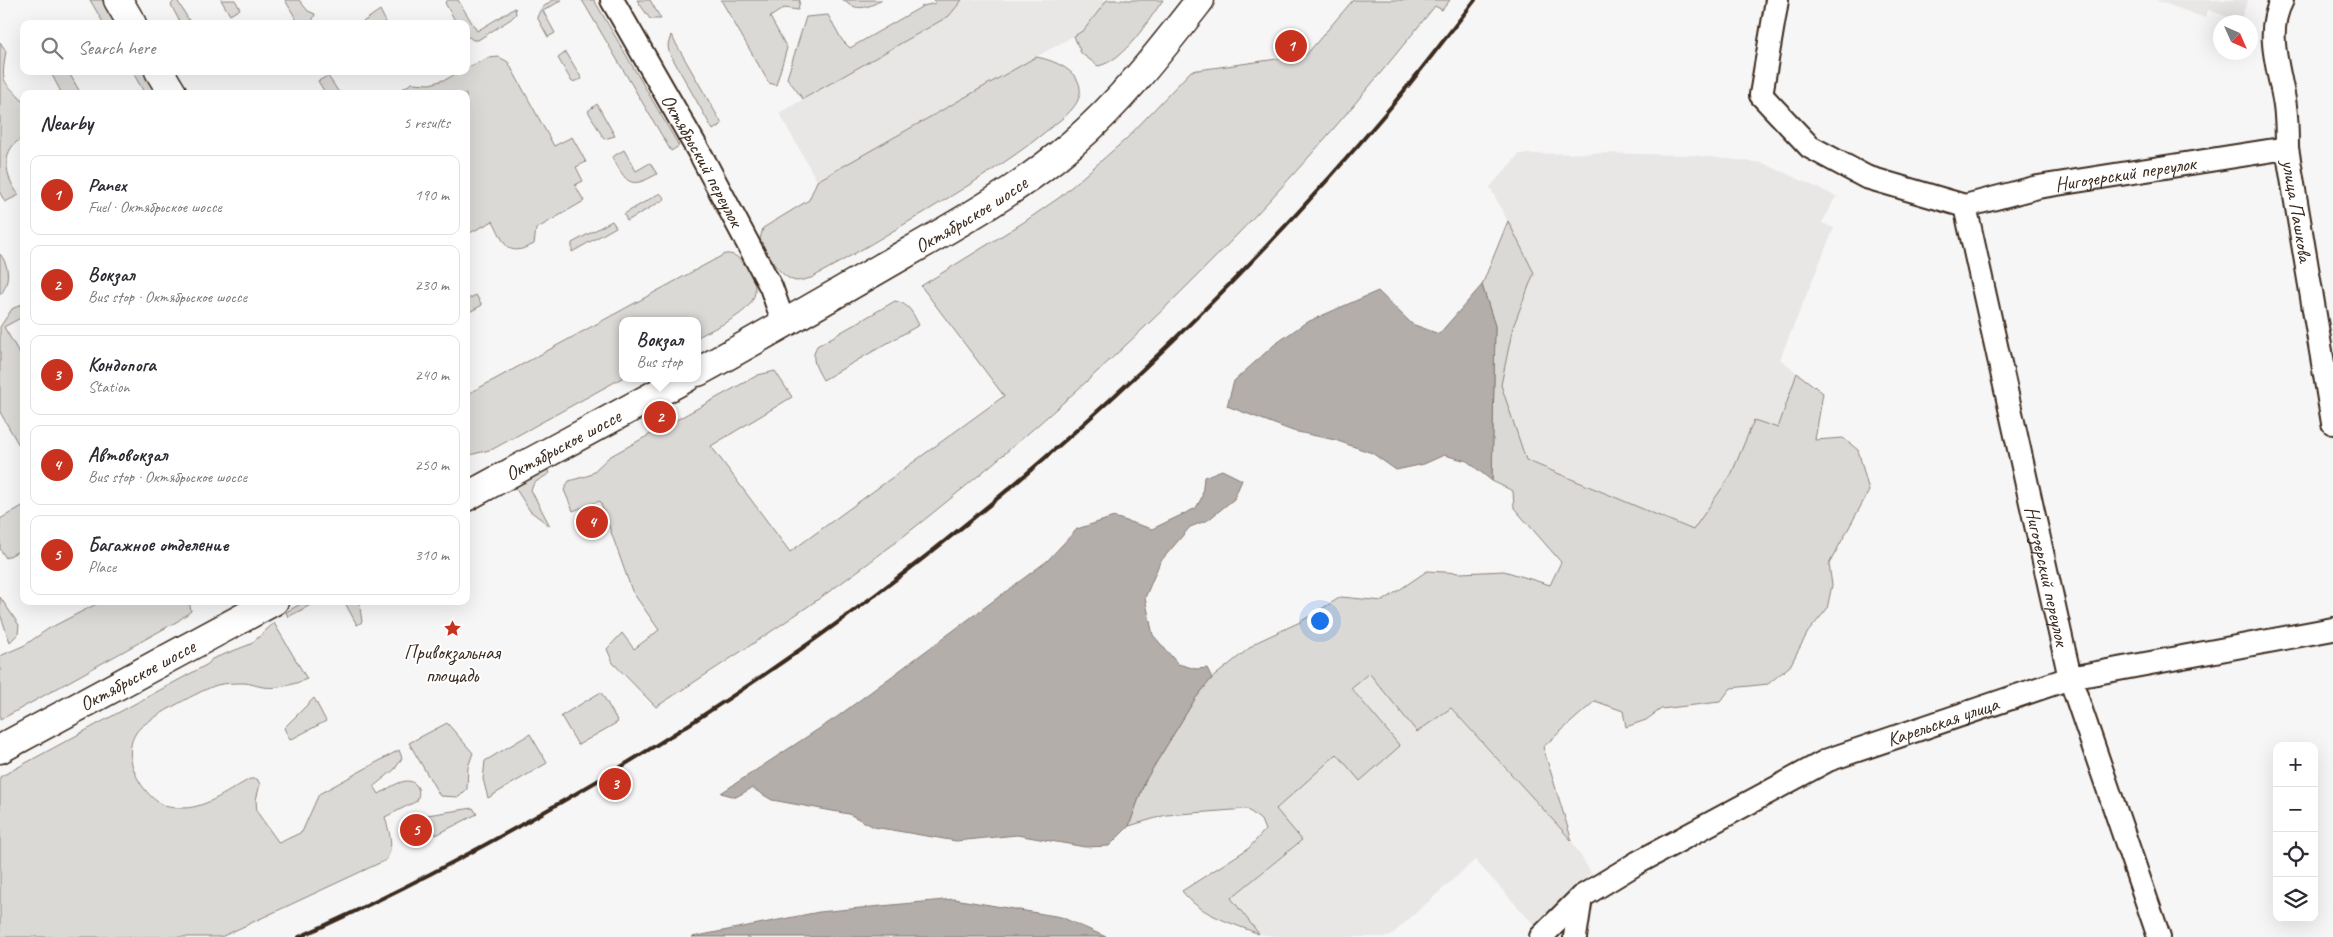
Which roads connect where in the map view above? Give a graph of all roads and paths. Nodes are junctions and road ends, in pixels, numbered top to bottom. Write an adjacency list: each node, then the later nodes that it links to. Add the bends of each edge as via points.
1 (118, 0): 6 (street)
2 (612, 0): 11 (street, Октябрьский переулок, via 702,157 771,287)
3 (1200, 0): 11 (street, Октябрьское шоссе, via 1115,102 1039,171 966,219)
4 (1777, 0): 10 (street, via 1761,95 1810,147 1866,177)
5 (2282, 0): 9 (street, улица Пашкова, via 2272,43 2285,107)
6 (130, 20)
7 (162, 75): 8 (street)
8 (171, 90)
9 (2287, 148): 10 (street, Нигозерский переулок, via 2038,187); 14 (street, улица Пашкова)
10 (1964, 206): 18 (street, Нигозерский переулок)
11 (784, 324): 12 (street, Октябрьское шоссе)
12 (701, 370)
13 (679, 382): 15 (street, Октябрьское шоссе)
14 (2333, 423)
15 (470, 495)
16 (267, 605): 19 (street, Октябрьское шоссе)
17 (2333, 629): 18 (street, Карельская улица)
18 (2070, 678): 20 (street, Карельская улица, via 1828,760 1637,863); 23 (street, Нигозерский переулок)
19 (0, 749)
20 (1581, 897): 21 (street, Карельская улица); 22 (street)
21 (1541, 937)
22 (1574, 937)
23 (2159, 937)

